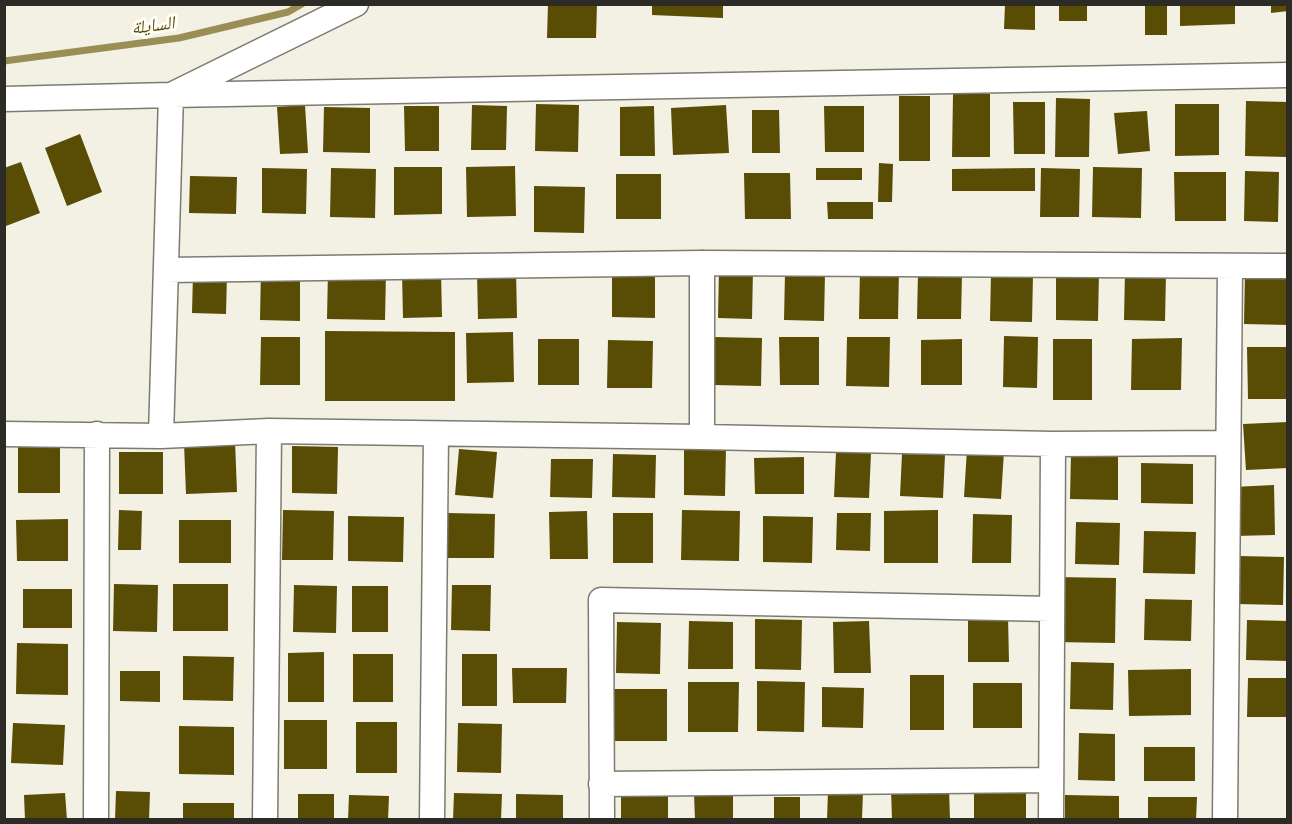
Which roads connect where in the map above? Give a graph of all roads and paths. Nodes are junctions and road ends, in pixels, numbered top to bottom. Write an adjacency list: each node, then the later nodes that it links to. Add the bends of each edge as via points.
1 (356, 4): 3 (street)
2 (1287, 75): 3 (street)
3 (171, 95): 4 (street); 8 (street)
4 (4, 99)
5 (702, 263): 7 (street); 8 (street); 14 (street)
6 (1287, 266): 7 (street)
7 (1230, 267): 15 (street)
8 (166, 270): 13 (street)
9 (269, 431): 12 (street); 13 (street); 21 (street)
10 (4, 434): 11 (street)
11 (97, 434): 13 (street); 20 (street)
12 (436, 434): 14 (street); 22 (street)
13 (161, 436)
14 (702, 437): 16 (street)
15 (1228, 443): 16 (street); 25 (street)
16 (1053, 444): 17 (street)
17 (1052, 609): 18 (street); 19 (street, via 601,600)
18 (1051, 780): 19 (street); 24 (street)
19 (602, 784): 23 (street)
20 (96, 819)
21 (265, 819)
22 (432, 819)
23 (602, 819)
24 (1051, 819)
25 (1225, 819)

